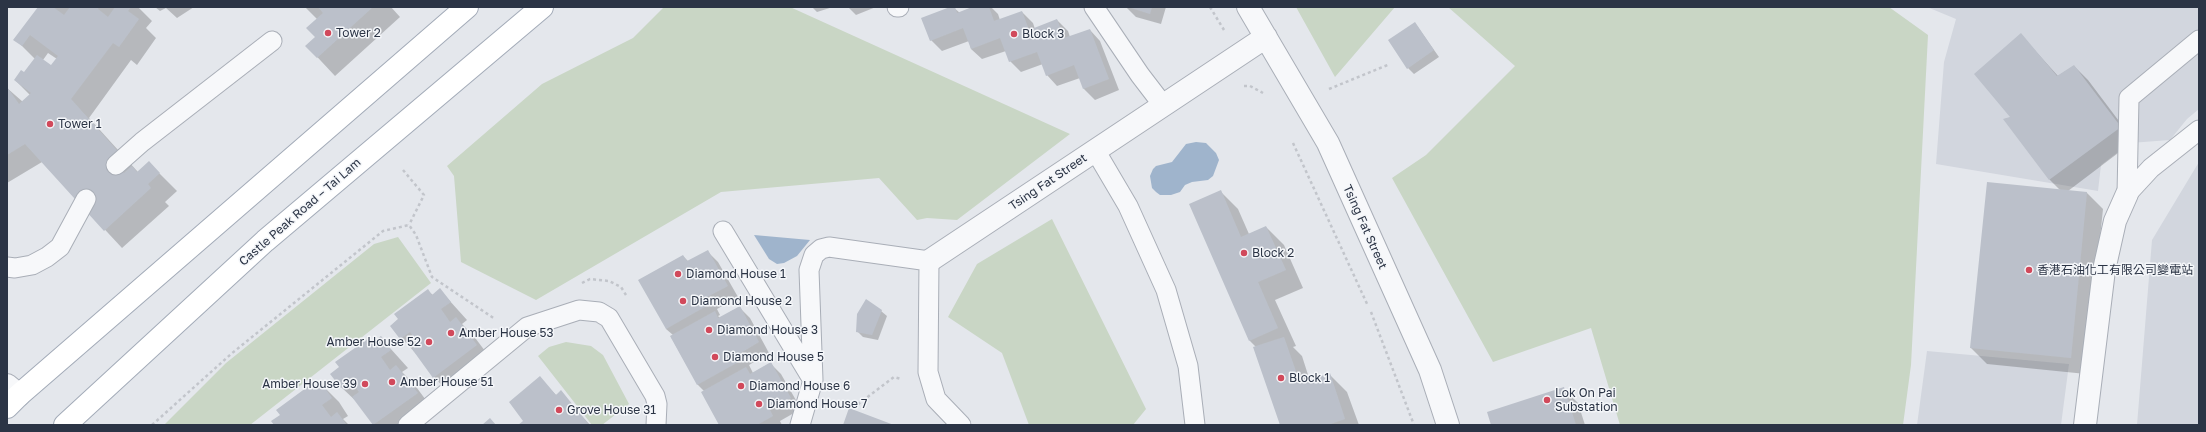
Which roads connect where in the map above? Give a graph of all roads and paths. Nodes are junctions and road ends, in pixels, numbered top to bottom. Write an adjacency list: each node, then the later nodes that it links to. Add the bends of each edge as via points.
1 (467, 7): 31 (main road)
2 (542, 7): 33 (main road, Castle Peak Road – Tai Lam, via 265,241)
3 (1094, 7): 14 (lane, via 1140,76)
4 (1210, 7): 6 (path)
5 (1248, 7): 7 (street, Tsing Fat Street)
6 (1225, 32)
7 (1266, 37): 14 (street, Tsing Fat Street); 41 (street, Tsing Fat Street, via 1328,143 1430,370)
8 (2199, 40): 20 (lane, via 2129,98)
9 (272, 41): 18 (lane)
10 (1390, 64): 12 (path)
11 (1250, 86): 13 (path, via 1261,90)
12 (1328, 89)
13 (1265, 95)
14 (1163, 105): 17 (street, Tsing Fat Street)
15 (2199, 130): 20 (lane, via 2151,168)
16 (1290, 137): 40 (path, via 1371,313)
17 (1095, 150): 24 (street, Tsing Fat Street); 39 (lane, via 1128,206 1166,290 1188,366)
18 (116, 165)
19 (403, 170): 22 (path, via 424,195)
20 (2127, 194): 42 (street, via 2115,221 2104,270)
21 (86, 199): 25 (lane, via 60,247 32,265)
22 (409, 225): 28 (path, via 416,235 432,277); 34 (path, via 383,231 231,354)
23 (723, 231): 30 (lane)
24 (929, 261): 30 (lane, via 829,247 814,255 808,284); 38 (lane, via 928,372 936,398)
25 (7, 267)
26 (577, 286): 27 (path, via 590,278 610,281 621,287)
27 (628, 300)
28 (498, 321)
29 (894, 377): 32 (path)
30 (813, 380): 37 (lane)
31 (11, 396)
32 (853, 408)
33 (65, 425)
34 (152, 425)
35 (408, 425): 36 (lane, via 527,327 579,310 599,312 609,318 655,396)
36 (656, 425)
37 (800, 425)
38 (960, 425)
39 (1195, 425)
40 (1414, 425)
41 (1448, 425)
42 (2085, 425)

